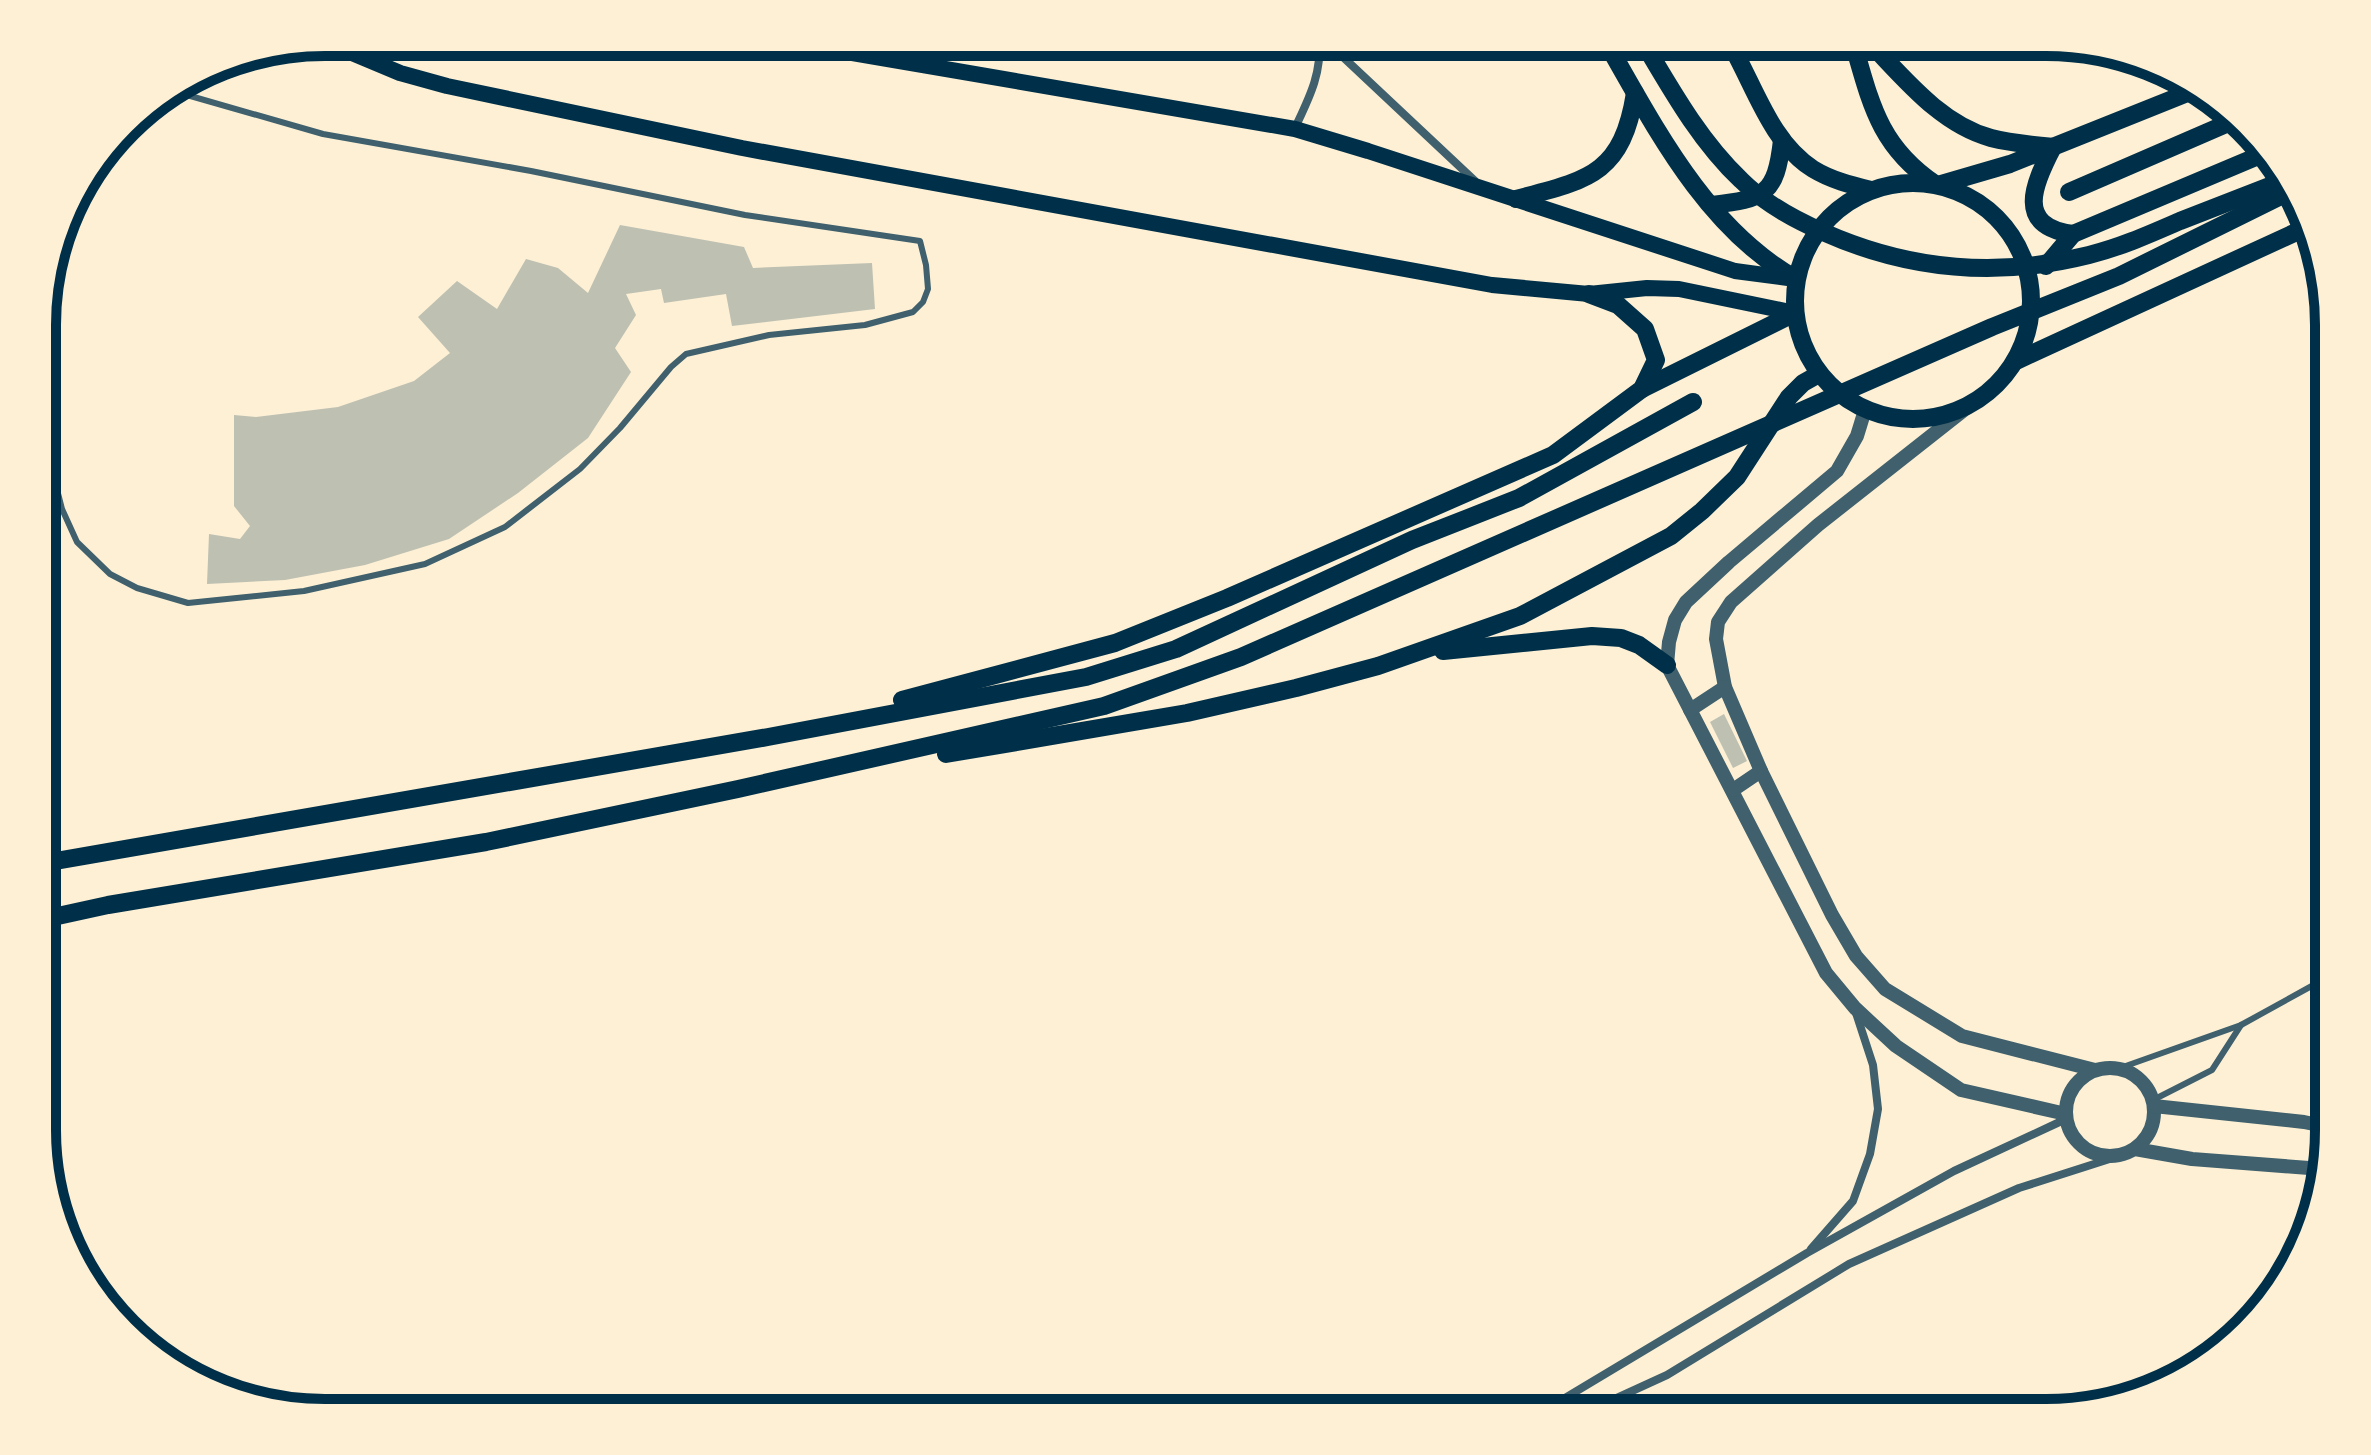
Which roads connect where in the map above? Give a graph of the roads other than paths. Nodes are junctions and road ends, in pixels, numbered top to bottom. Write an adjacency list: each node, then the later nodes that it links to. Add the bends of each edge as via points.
1 (359, 56): 29 (main road, via 447,86 742,148 1492,285)
2 (870, 56): 14 (main road)
3 (1321, 56): 14 (street, via 1315,85)
4 (1342, 56): 20 (street)
5 (1614, 56): 10 (main road)
6 (1652, 56): 18 (main road, via 1704,138 1743,183 1804,224 1906,261 1995,269 2067,261 2131,242)
7 (1737, 56): 15 (main road)
8 (1858, 56): 19 (main road, via 1878,118 1896,151)
9 (1883, 56): 16 (main road, via 1949,118 1990,138)
10 (1635, 93): 24 (main road, via 1628,131 1610,161 1575,182); 25 (main road, via 1667,147)
11 (2184, 94): 16 (main road)
12 (186, 95): 38 (lane, via 323,134 745,215 920,241 928,289 913,312 865,325 769,335 686,354 580,469 505,527 425,564 304,591 188,603 110,574 77,542)
13 (2225, 124): 22 (main road)
14 (1295, 129): 20 (main road)
15 (1782, 140): 21 (main road, via 1814,170); 25 (main road, via 1776,173 1764,192)
16 (2053, 147): 19 (main road); 27 (main road, via 2032,202 2043,224)
17 (2256, 157): 27 (main road)
18 (2275, 184)
19 (1938, 185): 21 (main road, via 1904,183); 30 (main road, via 1959,192 1996,217 2010,234 2028,275)
20 (1482, 187): 24 (main road)
21 (1871, 190): 28 (main road, via 1826,221 1808,246)
22 (2069, 192)
23 (2282, 196): 45 (main road, via 2119,276 1184,680 1104,706)
24 (1516, 199): 28 (main road, via 1735,271)
25 (1712, 205): 28 (main road, via 1751,249)
26 (2298, 231): 32 (main road)
27 (2073, 234): 30 (main road, via 2043,269)
28 (1796, 279): 31 (main road)
29 (1589, 294): 31 (main road, via 1679,289); 34 (main road, via 1618,305 1645,329 1656,360)
30 (2031, 297): 32 (main road, via 2028,330)
31 (1795, 313): 33 (main road, via 1807,355); 34 (main road)
32 (2016, 361): 36 (main road, via 1996,387)
33 (1819, 374): 37 (main road); 39 (main road, via 1789,397 1737,477 1671,536 1520,616)
34 (1642, 389): 43 (main road, via 1553,455 1143,632)
35 (1693, 402): 43 (main road, via 1519,498 1412,540 1176,649 1086,677)
36 (1969, 406): 37 (main road, via 1917,420); 41 (street, via 1818,525 1731,602 1718,622 1716,639)
37 (1865, 410): 40 (street, via 1837,471 1686,602 1672,631)
38 (56, 486)
39 (1417, 654): 40 (main road, via 1592,636 1621,638); 45 (main road, via 1187,713)
40 (1667, 665): 42 (street)
41 (1725, 687): 42 (street); 44 (street)
42 (1690, 710): 46 (street)
43 (768, 737): 47 (main road)
44 (1761, 771): 46 (street); 53 (street, via 1832,915 1856,956 1885,989 1962,1036)
45 (738, 789): 48 (main road, via 486,842)
46 (1733, 790): 50 (street, via 1826,973)
47 (56, 861)
48 (56, 916)
49 (2314, 985): 51 (lane)
50 (1855, 1008): 55 (street, via 1896,1046 1961,1090); 60 (street, via 1873,1065 1878,1109 1870,1154 1853,1201)
51 (2241, 1025): 52 (lane); 54 (lane, via 2212,1070)
52 (2120, 1068): 53 (street); 54 (street, via 2141,1080)
53 (2095, 1070): 55 (street, via 2073,1087)
54 (2154, 1103): 56 (street); 57 (street, via 2151,1131)
55 (2066, 1116): 58 (street, via 2079,1144 2091,1152); 60 (street)
56 (2314, 1124)
57 (2135, 1149): 58 (street); 59 (street)
58 (2119, 1156): 62 (street, via 2019,1188 1849,1264 1667,1375)
59 (2312, 1168)
60 (1807, 1253): 61 (street)
61 (1565, 1398)
62 (1616, 1398)

